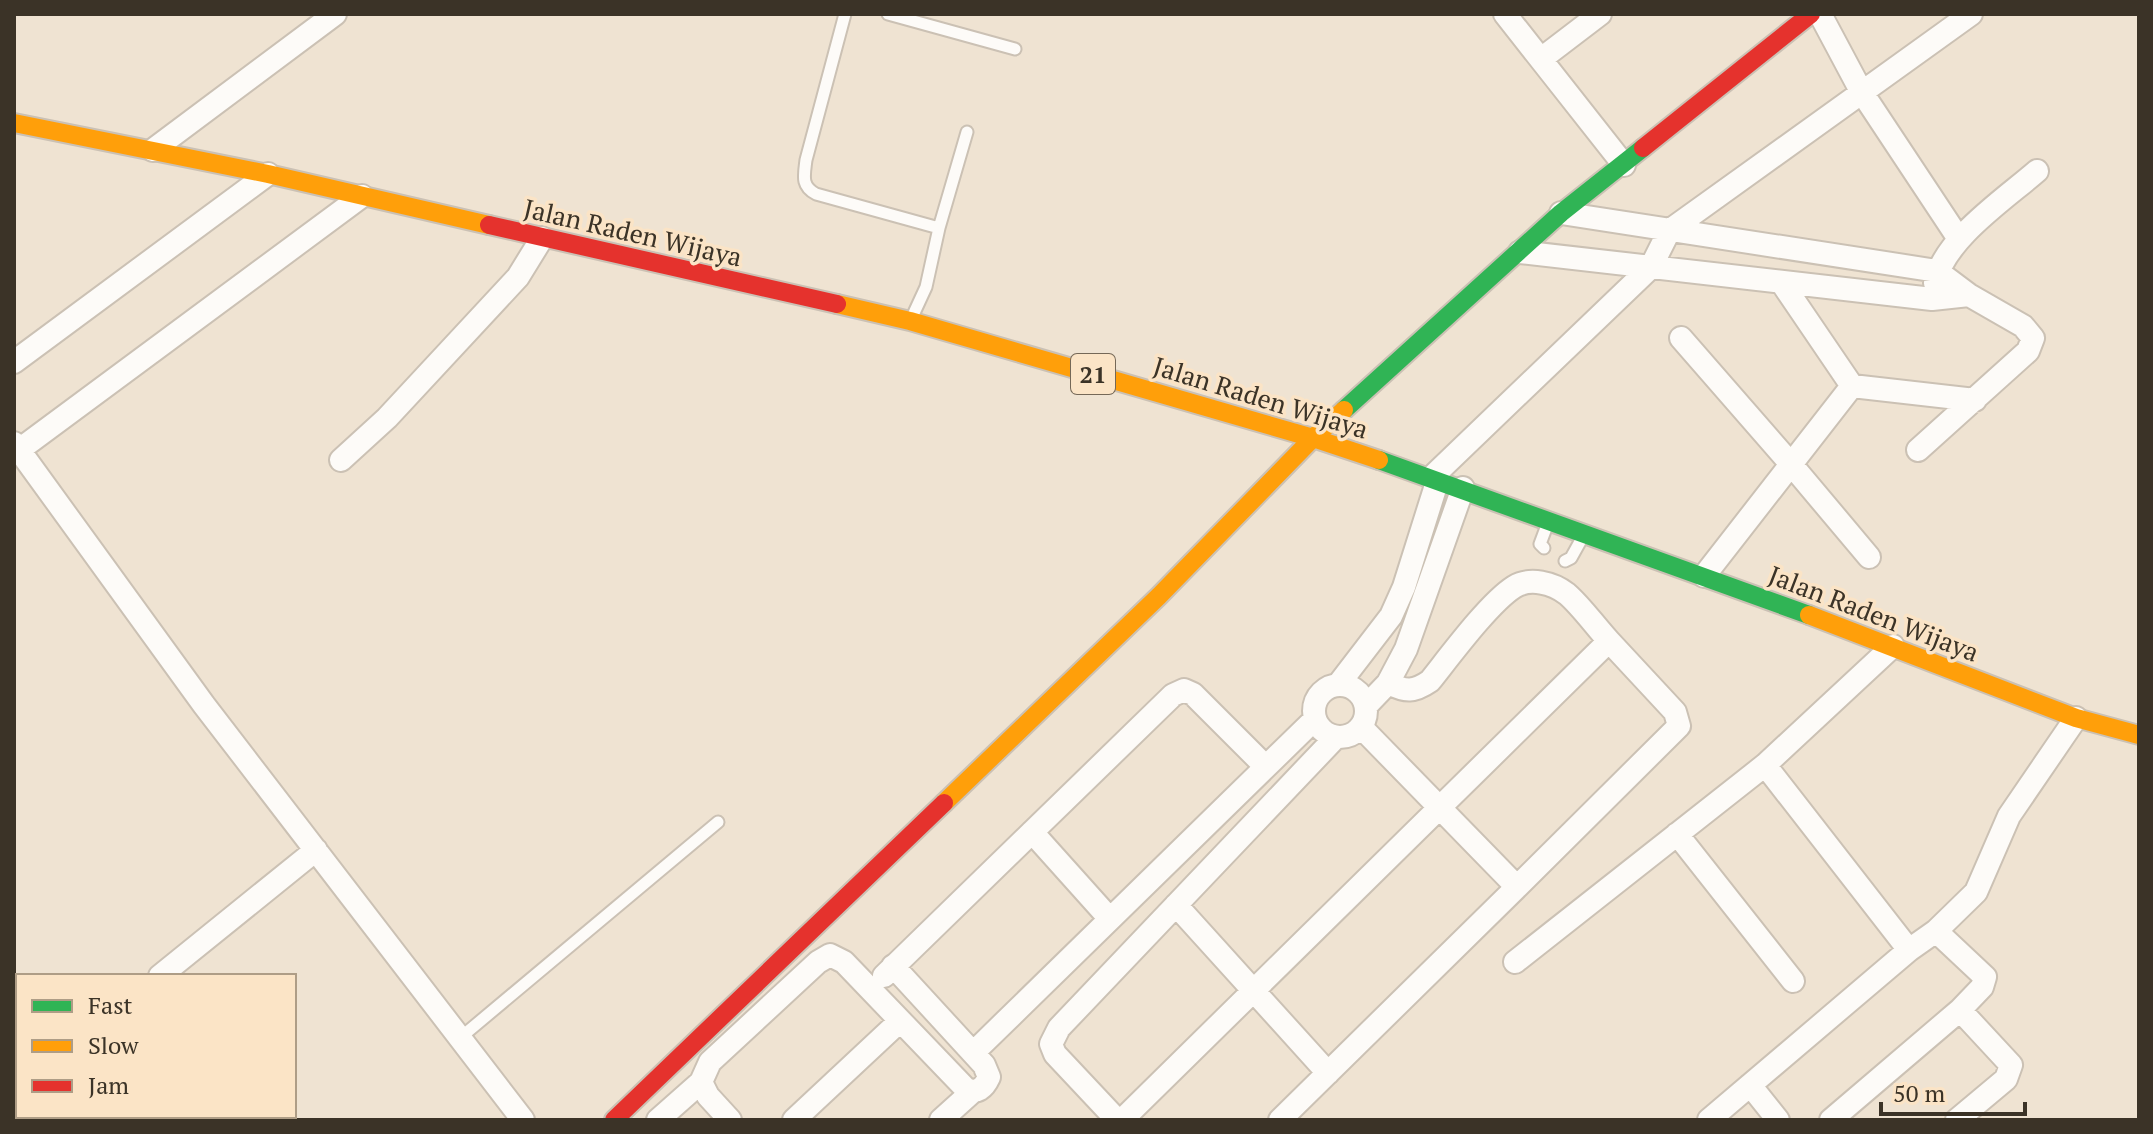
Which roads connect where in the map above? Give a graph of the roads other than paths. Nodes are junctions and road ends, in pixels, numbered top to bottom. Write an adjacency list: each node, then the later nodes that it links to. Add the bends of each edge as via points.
1 (335, 14): 14 (street)
2 (845, 14): 20 (lane, via 806,160 807,189)
3 (888, 14): 9 (lane)
4 (1505, 14): 10 (street)
5 (1600, 14): 10 (street)
6 (1811, 14): 15 (main road)
7 (1820, 14): 11 (street)
8 (1971, 14): 11 (street)
9 (1015, 49)
10 (1541, 59): 15 (street)
11 (1861, 91): 21 (street); 23 (street)
12 (14, 123): 14 (main road, Jalan Raden Wijaya / 21)
13 (967, 132): 20 (lane)
14 (153, 150): 17 (main road, Jalan Raden Wijaya / 21)
15 (1624, 165): 19 (main road)
16 (2037, 171): 23 (street)
17 (268, 174): 18 (main road, Jalan Raden Wijaya / 21); 32 (street)
18 (362, 196): 22 (main road, Jalan Raden Wijaya / 21); 36 (street)
19 (1561, 213): 21 (street); 24 (main road)
20 (939, 228): 30 (lane, via 926,287)
21 (1669, 231): 25 (street); 26 (street)
22 (542, 238): 30 (main road, Jalan Raden Wijaya / 21); 38 (street, via 518,277)
23 (1959, 239): 26 (street)
24 (1520, 252): 25 (street); 35 (main road)
25 (1651, 267): 27 (street); 40 (street)
26 (1937, 271): 28 (street); 29 (street)
27 (1782, 283): 29 (street); 33 (street)
28 (1969, 295): 29 (street); 34 (street, via 2023,326 2033,338 2028,351)
29 (1932, 299)
30 (910, 321): 35 (main road, Jalan Raden Wijaya / 21)
31 (1681, 338): 39 (street)
32 (14, 362)
33 (1852, 386): 34 (street); 39 (street)
34 (1975, 400): 37 (street)
35 (1313, 438): 40 (main road, Jalan Raden Wijaya / 21); 85 (main road, via 1159,596)
36 (17, 446): 64 (street)
37 (1918, 450)
38 (341, 460)
39 (1790, 463): 45 (street); 47 (street)
40 (1435, 478): 41 (main road, Jalan Raden Wijaya / 21); 48 (street)
41 (1463, 488): 42 (main road, Jalan Raden Wijaya / 21); 48 (street)
42 (1549, 519): 43 (main road, Jalan Raden Wijaya / 21); 44 (lane, via 1540,544)
43 (1585, 533): 46 (lane); 47 (main road, Jalan Raden Wijaya / 21)
44 (1544, 548)
45 (1869, 557)
46 (1565, 561)
47 (1704, 576): 50 (main road, Jalan Raden Wijaya / 21)
48 (1414, 591): 51 (street, via 1406,649); 52 (street)
49 (1609, 641): 51 (street, via 1566,594 1529,582 1500,600 1430,681 1404,691); 60 (street); 65 (street, via 1675,712 1679,726)
50 (1893, 646): 54 (main road, Jalan Raden Wijaya / 21); 58 (street)
51 (1388, 683): 53 (street)
52 (1338, 685): 53 (street, via 1356,690); 55 (street, via 1319,696)
53 (1364, 717): 57 (street, via 1350,736); 60 (street)
54 (2076, 718): 56 (main road, Jalan Raden Wijaya / 21); 68 (street, via 2009,816 1976,892)
55 (1315, 719): 57 (street); 59 (street)
56 (2138, 733)
57 (1336, 737): 66 (street)
58 (1765, 765): 63 (street); 69 (street)
59 (1265, 766): 62 (street, via 1184,690); 67 (street)
60 (1438, 808): 65 (street); 75 (street)
61 (718, 822): 78 (lane)
62 (1032, 832): 67 (street); 71 (street)
63 (1677, 834): 70 (street); 73 (street)
64 (316, 850): 72 (street); 78 (street)
65 (1517, 887): 80 (street)
66 (1176, 905): 75 (street); 90 (street, via 1059,1028 1051,1044)
67 (1110, 919): 79 (street)
68 (1936, 931): 69 (street); 76 (street, via 1985,977)
69 (1909, 950): 82 (street)
70 (1515, 962)
71 (893, 966): 74 (street); 79 (street)
72 (162, 974)
73 (1793, 981)
74 (871, 990): 77 (street); 81 (street, via 830,955 710,1062)
75 (1254, 993): 80 (street); 90 (street)
76 (1960, 1010): 94 (street); 95 (street, via 2011,1065 2006,1079)
77 (900, 1021): 83 (street); 88 (street)
78 (460, 1038): 84 (street)
79 (973, 1053): 83 (street, via 989,1077)
80 (1328, 1073): 91 (street)
81 (701, 1082): 86 (street); 87 (street)
82 (1750, 1085): 92 (street); 93 (street)
83 (972, 1092): 89 (street)
84 (523, 1120)
85 (614, 1120)
86 (658, 1120)
87 (730, 1120)
88 (794, 1120)
89 (941, 1120)
90 (1120, 1120)
91 (1280, 1120)
92 (1709, 1120)
93 (1778, 1120)
94 (1831, 1120)
95 (1957, 1120)

